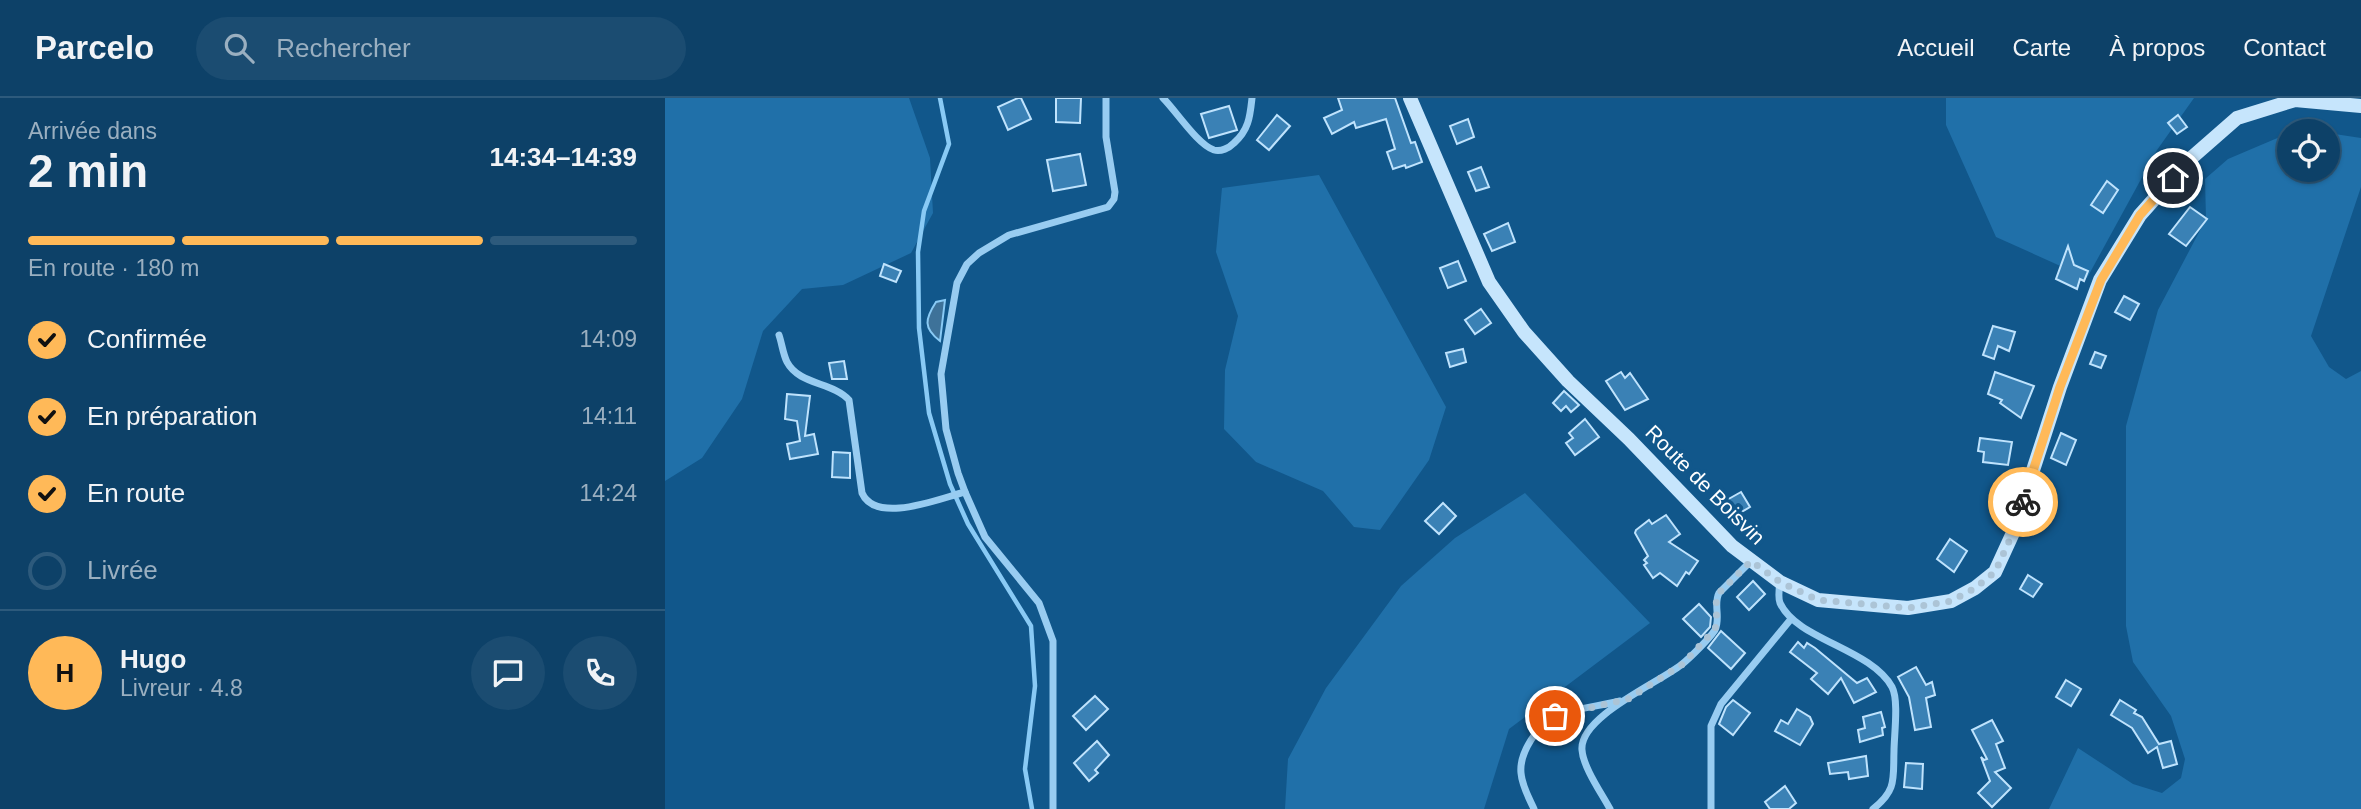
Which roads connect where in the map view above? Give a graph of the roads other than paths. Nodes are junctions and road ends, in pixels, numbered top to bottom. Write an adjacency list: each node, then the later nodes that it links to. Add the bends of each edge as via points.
1 (1106, 98): 7 (street, via 1106,137 1115,192 1108,207 1009,235 967,264 957,283 941,374 946,429)
2 (1163, 98): 3 (street, via 1215,151 1228,149 1239,139 1249,124)
3 (1252, 98)
4 (1410, 98): 8 (main road, Route de Boisvin, via 1489,282 1524,332)
5 (2361, 106): 9 (main road, Route de Boisvin, via 2295,100 2237,118 2189,159 2140,215 2101,280 1995,572 1951,601 1908,608 1818,600)
6 (779, 335): 7 (street, via 791,368 849,401 862,493 871,504 902,509)
7 (965, 492): 12 (street, via 985,537 1039,603 1053,641)
8 (1751, 561): 9 (main road, Route de Boisvin); 11 (street, via 1719,593 1711,635 1683,664)
9 (1780, 582): 10 (street, via 1779,601)
10 (1791, 619): 15 (street, via 1715,715 1711,726); 16 (street, via 1860,658 1893,689 1893,781 1889,794)
11 (1628, 699): 13 (street, via 1555,716 1537,731 1520,769); 14 (street, via 1592,726 1583,741 1582,752)
12 (1053, 809)
13 (1534, 809)
14 (1610, 809)
15 (1711, 809)
16 (1873, 809)

